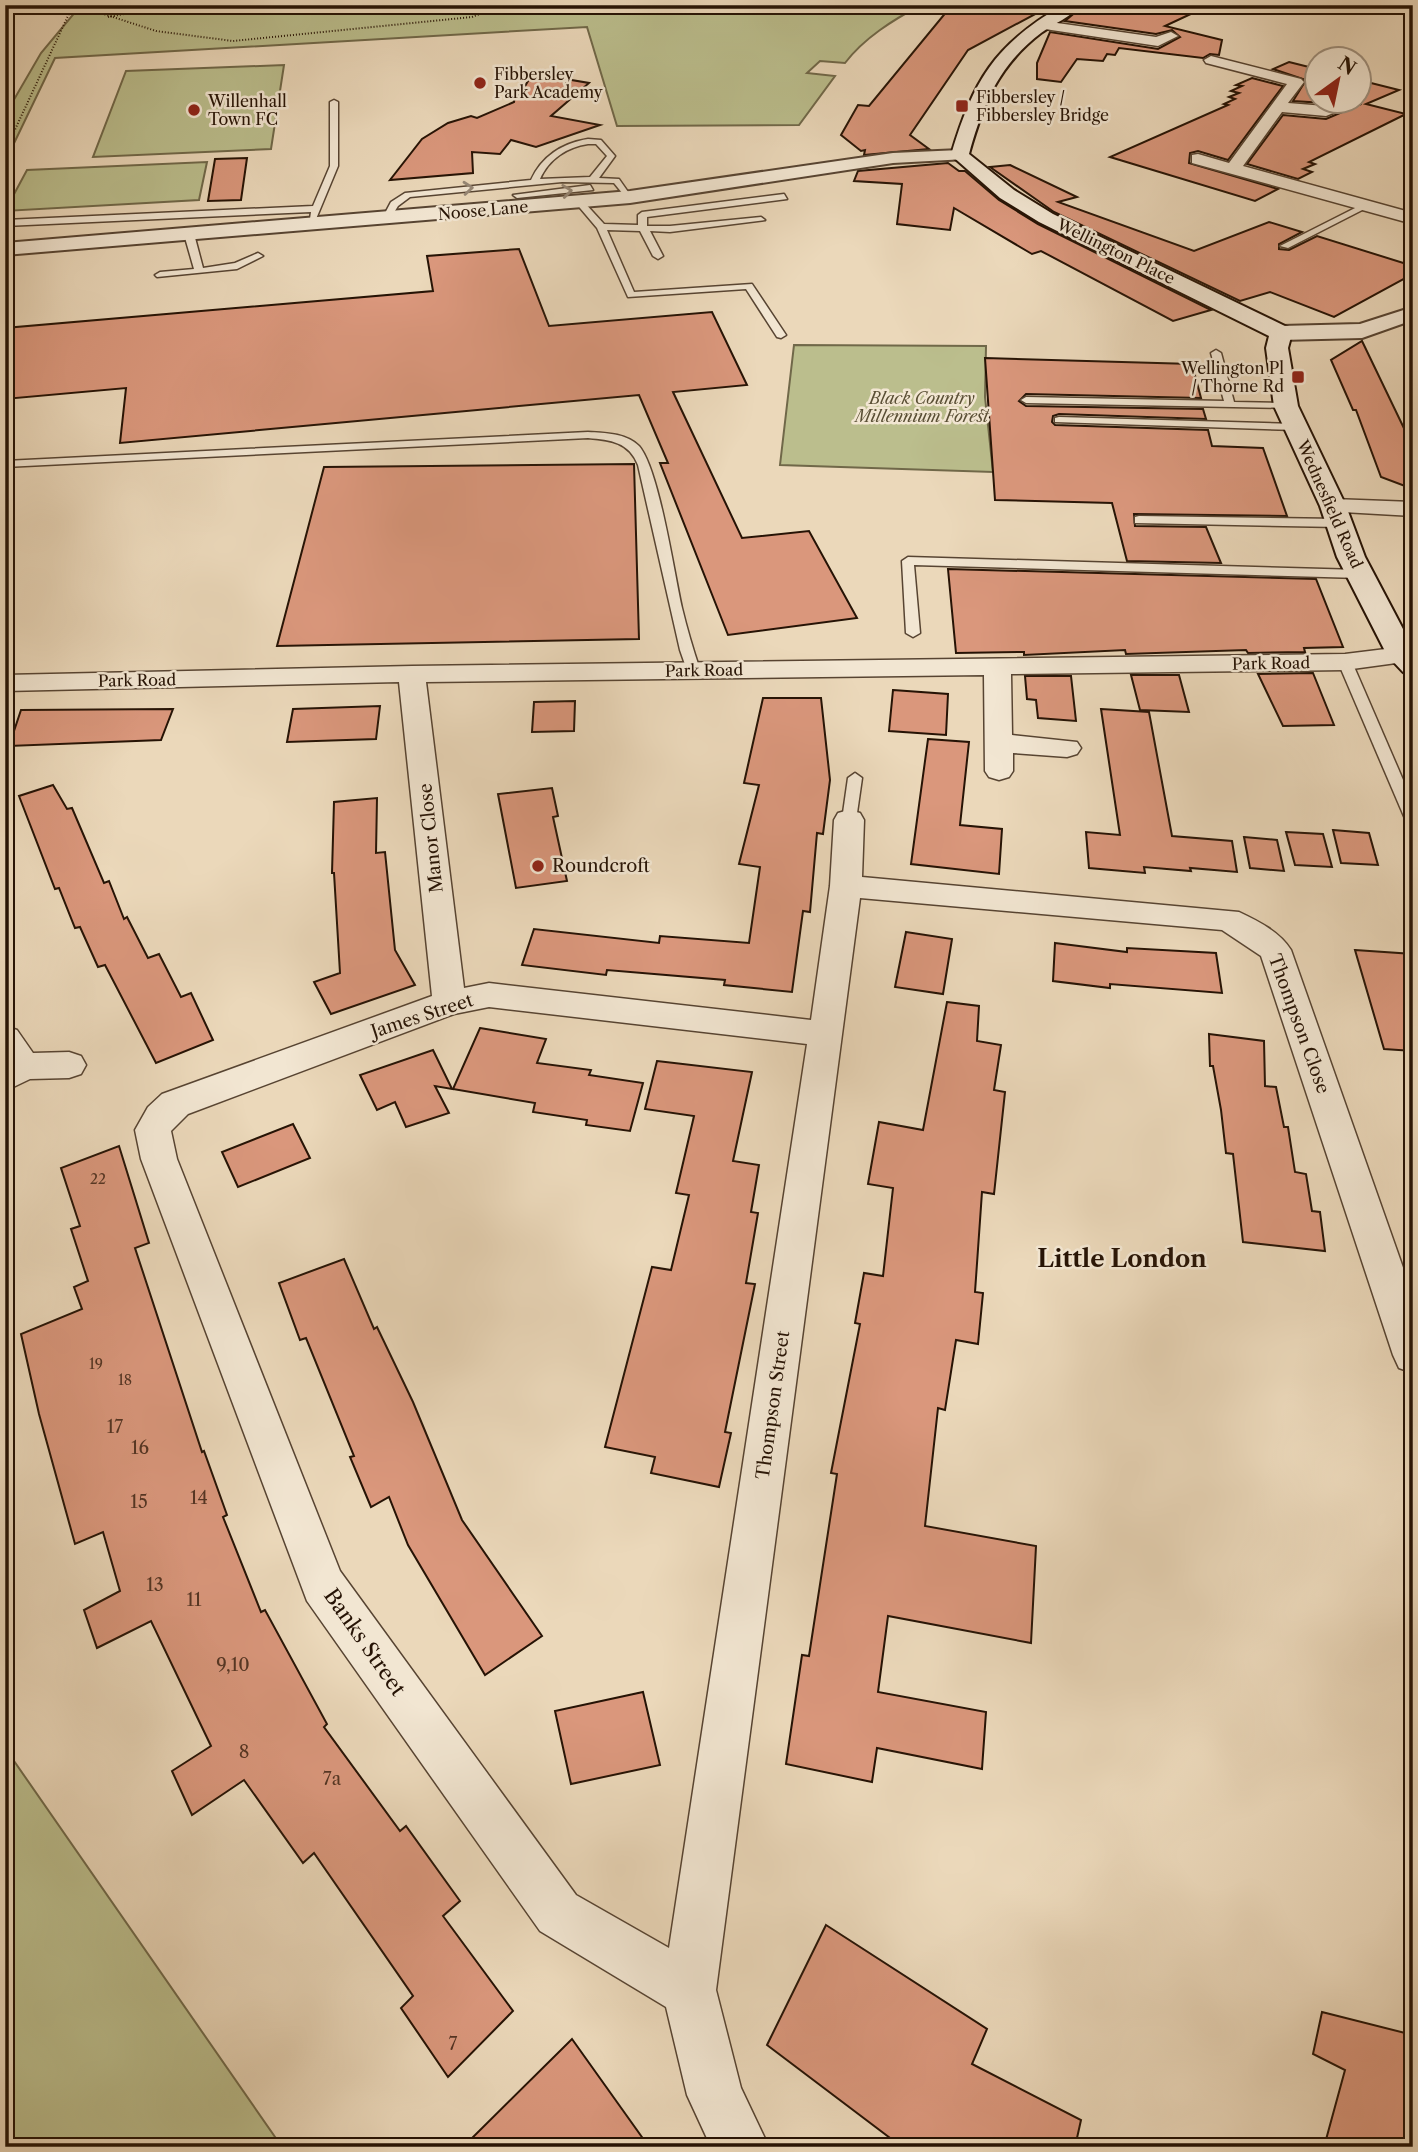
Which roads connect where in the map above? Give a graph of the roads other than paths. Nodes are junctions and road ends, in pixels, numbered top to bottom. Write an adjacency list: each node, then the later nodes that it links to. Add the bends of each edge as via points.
1 (1037, 8): 2 (street)
2 (1067, 9): 3 (main road)
3 (1043, 25): 4 (street, via 1158,42); 11 (main road, via 1021,42 980,93)
4 (1171, 36)
5 (1222, 65): 6 (street)
6 (1296, 82): 7 (street); 9 (street)
7 (1302, 83)
8 (334, 102): 22 (lane, via 334,166)
9 (1278, 107): 10 (street); 13 (street)
10 (1302, 109)
11 (960, 156): 18 (main road, Noose Lane, via 893,158); 37 (main road, Wellington Place, via 1029,208)
12 (1198, 159): 13 (street)
13 (1233, 169): 21 (street)
14 (593, 178): 15 (lane); 16 (lane); 16 (lane, via 611,156 598,142 587,141 542,164)
15 (609, 180): 17 (lane, one-way to 15, via 445,202 560,192 596,187); 18 (lane)
16 (534, 182): 17 (lane, one-way to 16)
17 (428, 193): 23 (lane, via 408,195 394,204)
18 (631, 197): 20 (main road, Noose Lane)
19 (784, 197): 28 (lane, via 655,212 642,215)
20 (579, 202): 23 (main road, Noose Lane); 27 (lane)
21 (1366, 206): 24 (street); 30 (lane)
22 (316, 216): 23 (main road, Noose Lane); 26 (lane); 29 (main road, Noose Lane)
23 (387, 217)
24 (1413, 219)
25 (761, 220): 28 (lane)
26 (5, 223)
27 (601, 227): 28 (lane); 38 (lane, via 631,295 749,286)
28 (643, 228): 33 (lane)
29 (189, 234): 31 (main road, Noose Lane); 34 (lane)
30 (1285, 246)
31 (5, 249)
32 (258, 256): 34 (lane, via 237,266)
33 (658, 256)
34 (199, 271): 35 (lane)
35 (160, 275)
36 (1413, 313): 37 (main road, via 1362,331)
37 (1281, 333): 42 (main road, Wednesfield Road, via 1277,348)
38 (781, 335)
39 (1216, 353): 41 (lane)
40 (1026, 400): 41 (lane)
41 (1230, 405): 42 (lane)
42 (1291, 417): 43 (lane); 46 (main road, Wednesfield Road)
43 (1059, 420)
44 (5, 464): 53 (lane, via 588,435 627,441 645,470)
45 (1413, 509): 46 (street)
46 (1336, 514): 47 (lane); 48 (main road, Wednesfield Road)
47 (1139, 520)
48 (1360, 575): 49 (lane, via 908,561); 50 (main road, Wednesfield Road)
49 (913, 632)
50 (1408, 660): 51 (street, Park Road)
51 (1345, 662): 52 (street, Park Road); 61 (lane)
52 (997, 666): 53 (street, Park Road); 56 (street)
53 (693, 670): 54 (street, Park Road)
54 (412, 674): 55 (street, Park Road); 63 (street, Manor Close)
55 (5, 682)
56 (999, 743): 57 (street); 58 (street)
57 (1067, 748)
58 (999, 771)
59 (855, 778): 60 (lane)
60 (849, 821): 62 (street, Thompson Street)
61 (1413, 821)
62 (845, 886): 64 (street, Thompson Street); 68 (street, Thompson Close, via 1228,920 1275,950)
63 (449, 1003): 64 (street, James Street, via 489,995); 67 (street, James Street, via 175,1104 153,1130)
64 (826, 1034): 69 (street, Thompson Street)
65 (11, 1061): 66 (street)
66 (69, 1065)
67 (159, 1159): 69 (street, Banks Street, via 323,1585 558,1913)
68 (1413, 1355)
69 (689, 1990): 70 (street, via 715,2095)
70 (741, 2147)

